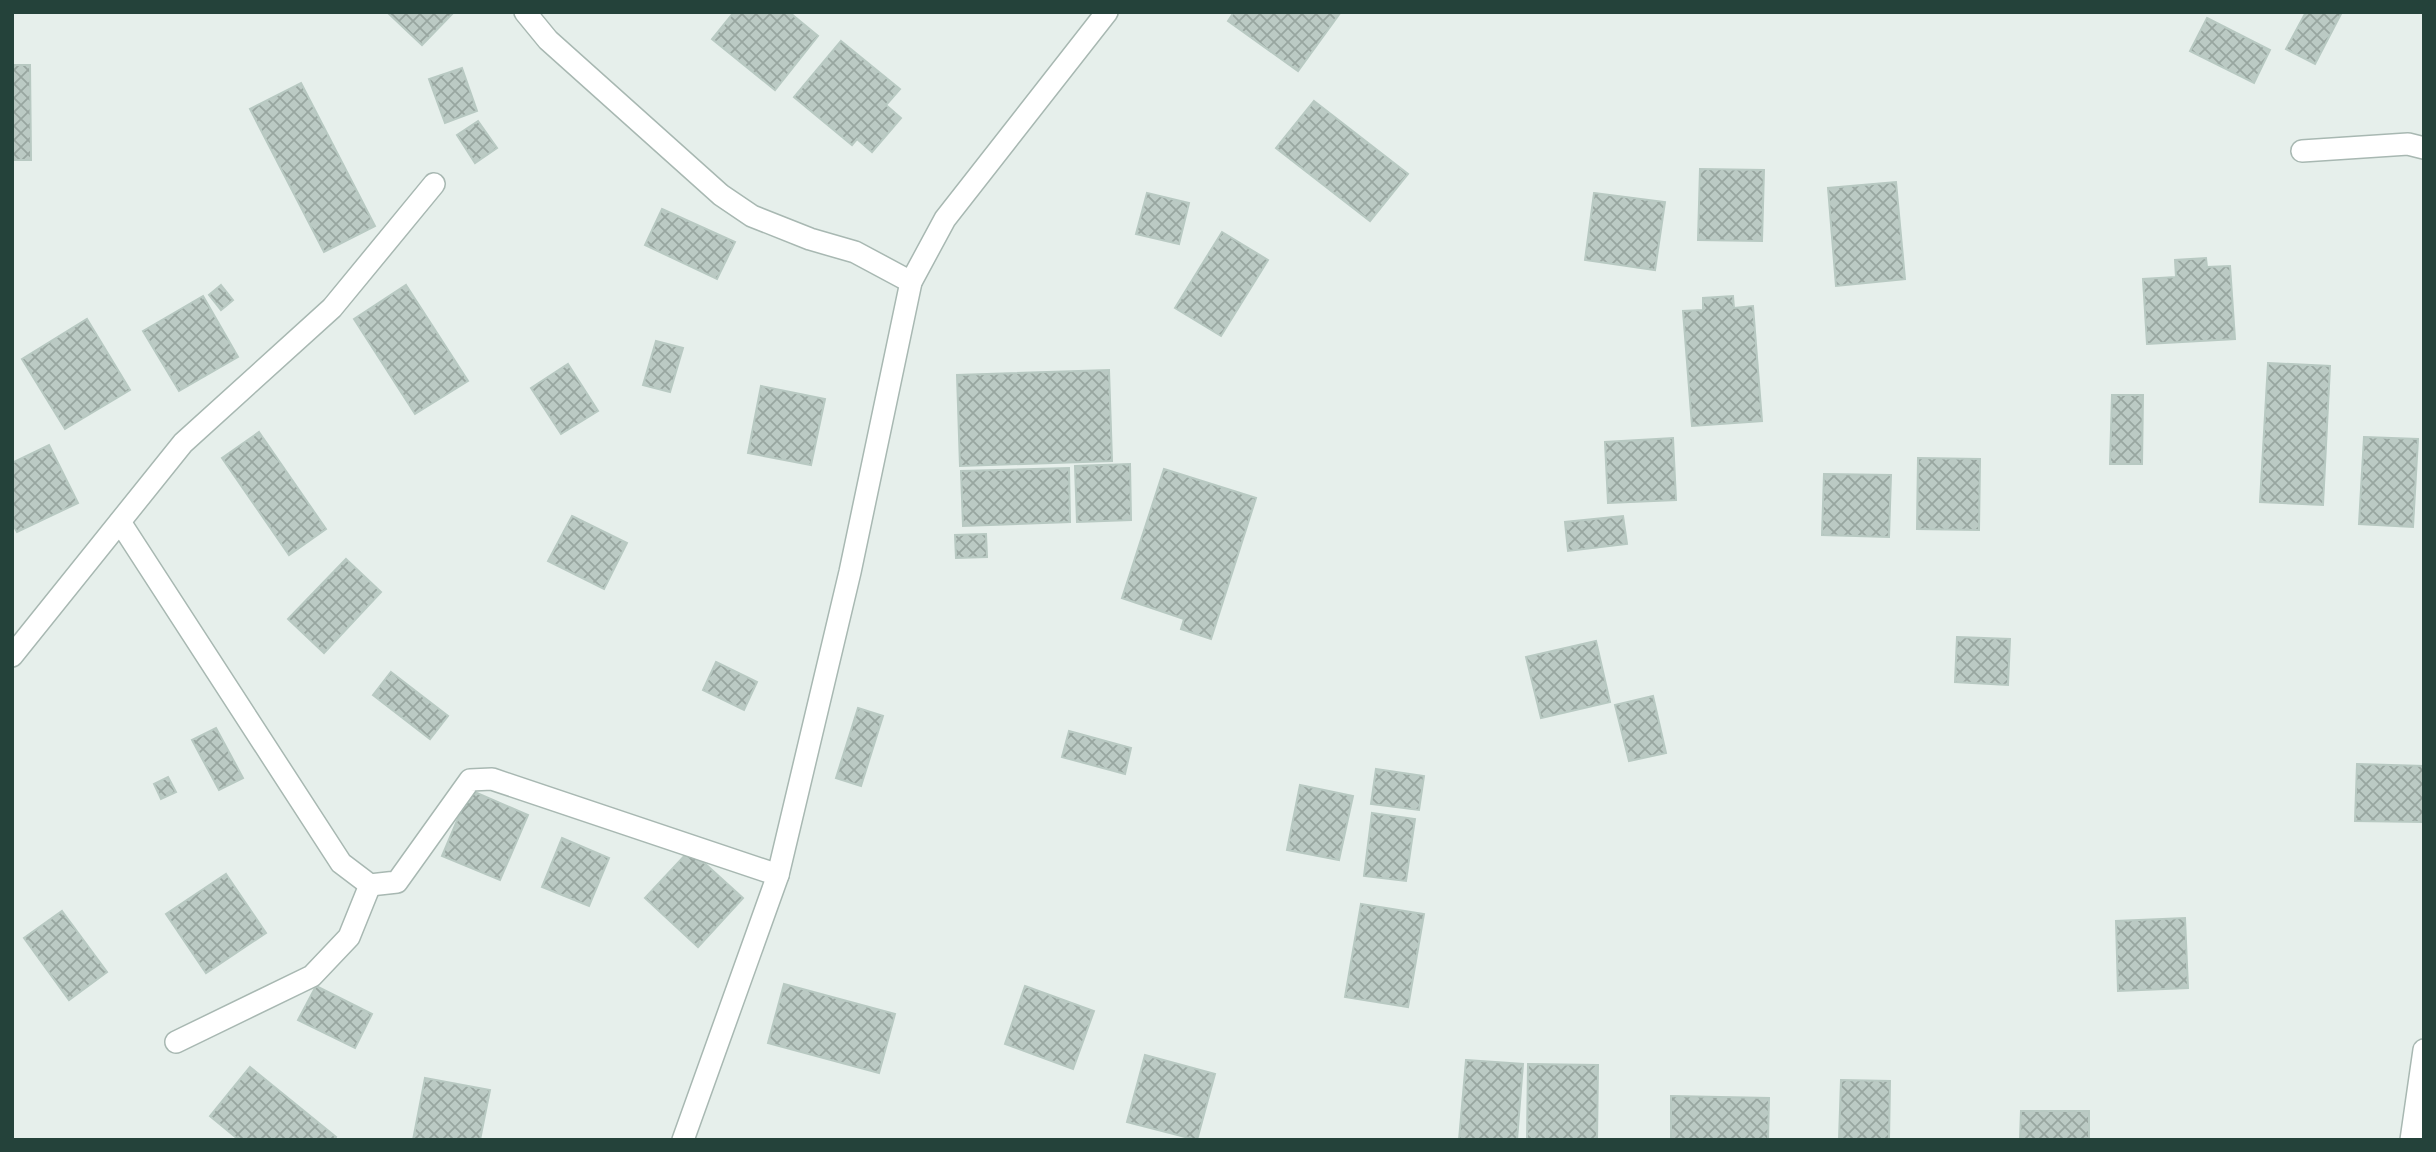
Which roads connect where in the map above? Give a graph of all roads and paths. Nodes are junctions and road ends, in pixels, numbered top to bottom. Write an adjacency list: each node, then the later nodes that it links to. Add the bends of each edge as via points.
1 (525, 12): 6 (street, via 548,40 721,195 752,216 855,251)
2 (1107, 12): 6 (street, via 945,219)
3 (2424, 148): 4 (street, via 2408,144)
4 (2302, 151)
5 (434, 184): 7 (street, via 331,308 183,443)
6 (911, 282): 9 (street, via 850,572)
7 (120, 522): 8 (street); 10 (street, via 341,863)
8 (12, 656)
9 (778, 875): 10 (street, via 492,779 470,780 397,882); 13 (street)
10 (370, 885): 11 (street, via 349,937 312,976)
11 (176, 1042)
12 (2424, 1050): 14 (street)
13 (683, 1140)
14 (2411, 1140)

